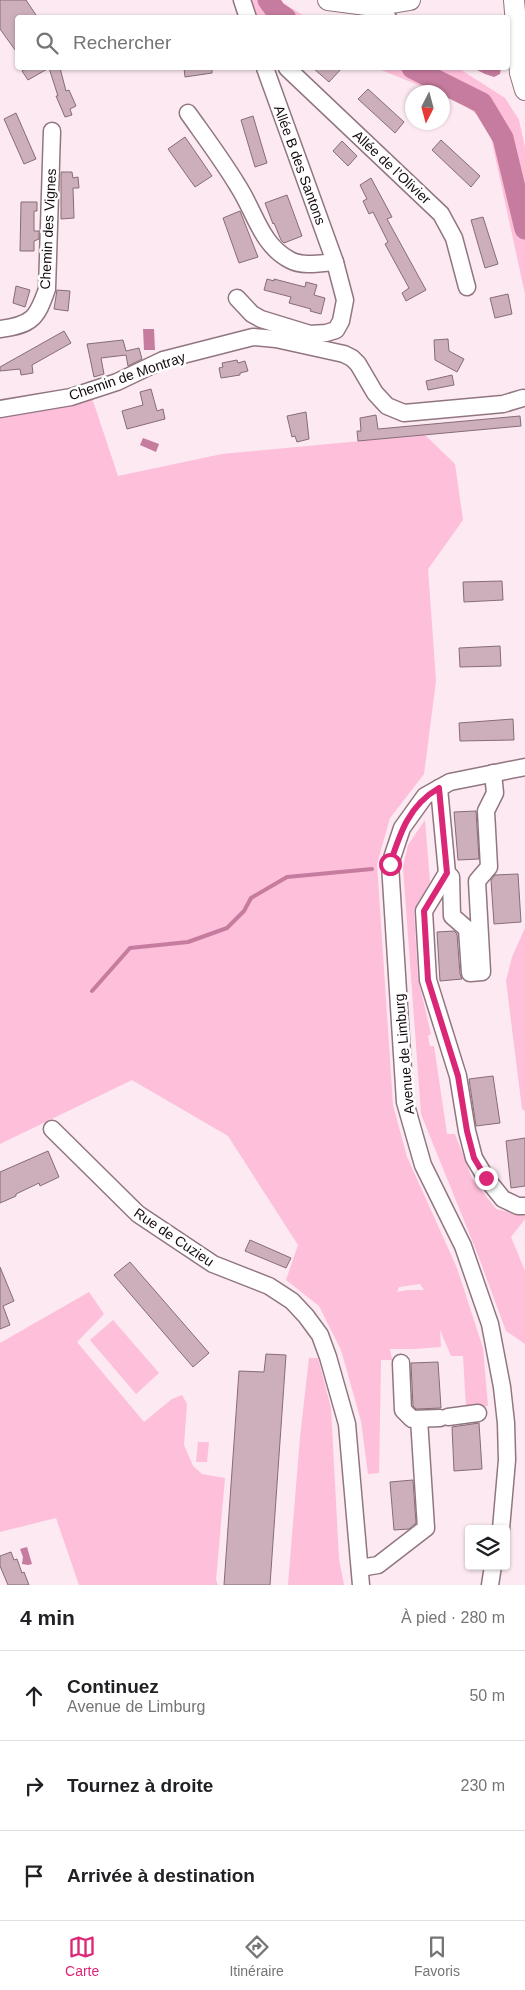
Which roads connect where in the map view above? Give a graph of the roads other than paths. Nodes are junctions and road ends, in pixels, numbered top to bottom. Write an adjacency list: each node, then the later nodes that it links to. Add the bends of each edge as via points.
1 (242, 0): 6 (street)
2 (410, 0): 5 (main road)
3 (514, 0): 9 (main road, via 519,65)
4 (336, 1): 5 (main road)
5 (381, 12)
6 (247, 15)
7 (266, 70): 12 (street, Allée B des Santons)
8 (289, 70): 13 (street, Allée de l’Olivier, via 441,214 454,238)
9 (525, 90)
10 (188, 113): 12 (street, via 239,187 276,252 301,263)
11 (52, 131): 15 (street, Chemin des Vignes, via 47,289 41,307 32,319 19,326)
12 (335, 262): 14 (street, Allée B des Santons, via 345,300 341,321 331,332 310,334 262,319 252,314)
13 (467, 287)
14 (237, 298)
15 (0, 329)
16 (523, 398): 17 (street, Chemin de Montray, via 503,404 404,413 387,406 352,358 276,339 253,337 163,360 118,382 71,397)
17 (0, 409)
18 (525, 767): 19 (street, Avenue de Limburg)
19 (494, 773): 20 (street, Avenue de Limburg, via 450,782); 21 (street, via 495,792 486,811 489,867 478,881 482,972 470,973 467,929 452,916 451,877)
20 (439, 788): 21 (street); 27 (street, Avenue de Limburg, via 425,796 402,828 390,864 406,1102 423,1165 463,1246 490,1324 506,1423 507,1460)
21 (447, 873): 23 (street, via 424,911 428,980 458,1076 474,1158 503,1199)
22 (52, 1129): 28 (street, Rue de Cuzieu, via 138,1214 213,1264 269,1286 292,1301 320,1335 347,1424)
23 (525, 1206)
24 (401, 1362): 26 (street, via 403,1410 412,1419)
25 (478, 1413): 26 (street)
26 (419, 1419): 28 (street, via 426,1528 378,1565)
27 (501, 1525)
28 (360, 1568): 30 (street, Rue de Cuzieu)
29 (492, 1570): 31 (street)
30 (361, 1585)
31 (490, 1585)

